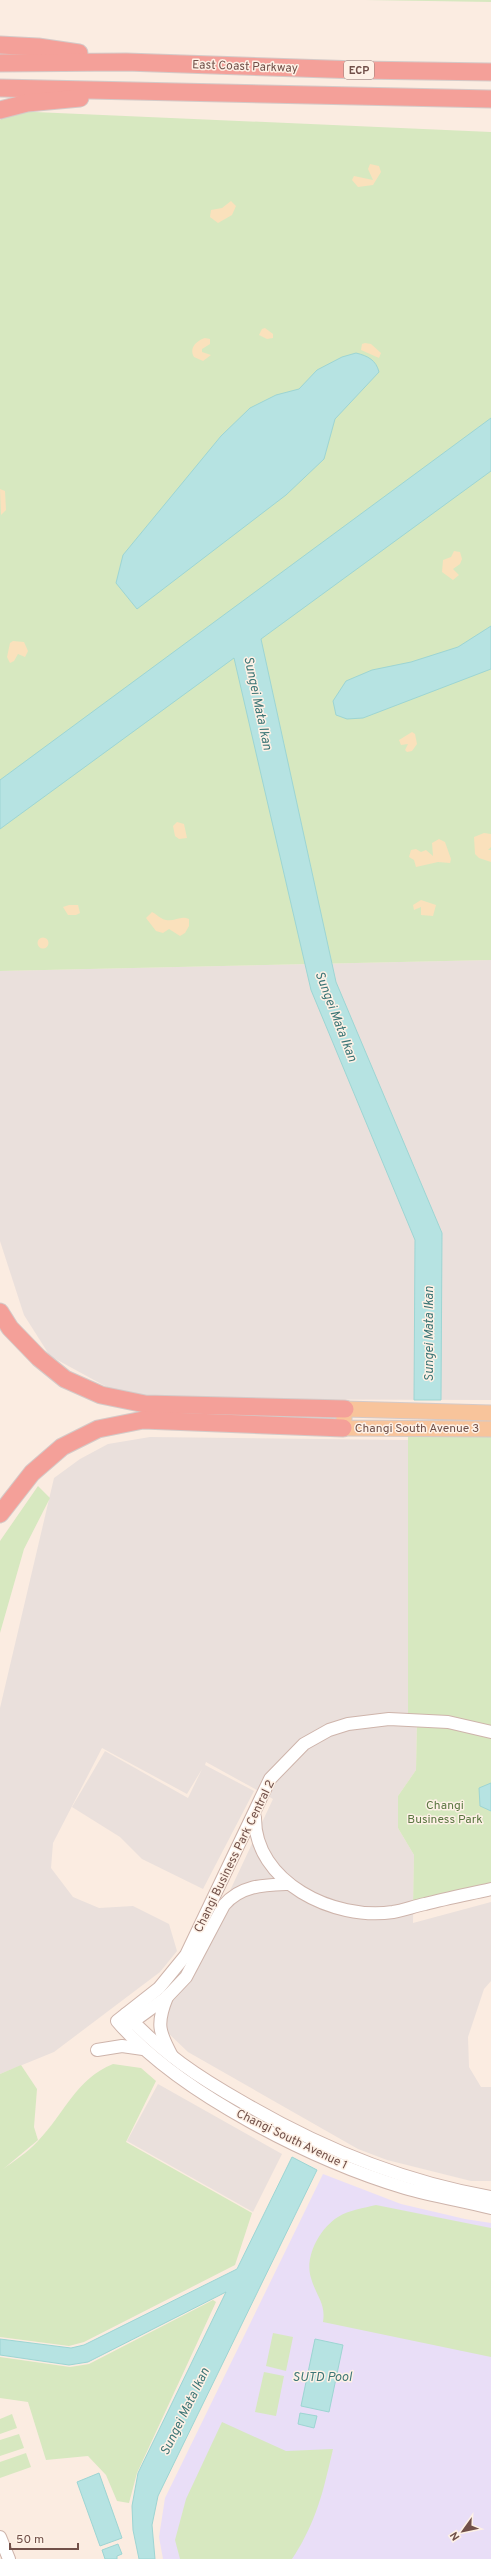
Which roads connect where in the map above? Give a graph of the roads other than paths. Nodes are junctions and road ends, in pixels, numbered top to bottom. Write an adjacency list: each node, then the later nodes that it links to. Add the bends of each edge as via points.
1 (0, 45): 2 (highway, via 46,48)
2 (126, 62): 3 (highway, East Coast Parkway / ECP); 4 (highway, East Coast Parkway / ECP)
3 (0, 63)
4 (491, 72)
5 (0, 88): 6 (highway, ECP)
6 (160, 91): 7 (highway, ECP); 8 (highway, via 27,103)
7 (491, 99)
8 (0, 110)
9 (0, 1312): 10 (highway, via 10,1328 39,1358 65,1378 101,1395 145,1404)
10 (345, 1409): 11 (main road, Changi South Avenue 3); 12 (main road)
11 (491, 1413)
12 (343, 1428): 13 (main road, Changi South Avenue 3); 14 (highway, via 142,1420 98,1429 62,1447 32,1473)
13 (491, 1429)
14 (0, 1514)
15 (491, 1732): 16 (street, Changi Business Park Central 2, via 448,1722 389,1719 348,1724 329,1730 304,1744 279,1768 270,1779)
16 (255, 1812): 17 (street, via 255,1831 259,1847 277,1875); 20 (street, Changi Business Park Central 2, via 186,1955 159,1988)
17 (289, 1884): 18 (street, via 308,1896 365,1912 392,1912); 19 (street, Changi Business Park Central 2, via 266,1885 240,1891 224,1905 186,1977)
18 (491, 1889)
19 (167, 1997): 20 (street, Changi Business Park Central 2); 23 (street, via 159,2025)
20 (125, 2022): 21 (street, Changi South Avenue 1); 23 (street, Changi South Avenue 1)
21 (144, 2049): 22 (street, via 122,2046); 25 (street, Changi South Avenue 1, via 216,2101 250,2121 324,2157 405,2188)
22 (97, 2050)
23 (175, 2061): 24 (street, Changi South Avenue 1, via 284,2126 335,2151 407,2178)
24 (491, 2197)
25 (491, 2208)
26 (0, 2537): 27 (street)
27 (9, 2559)

